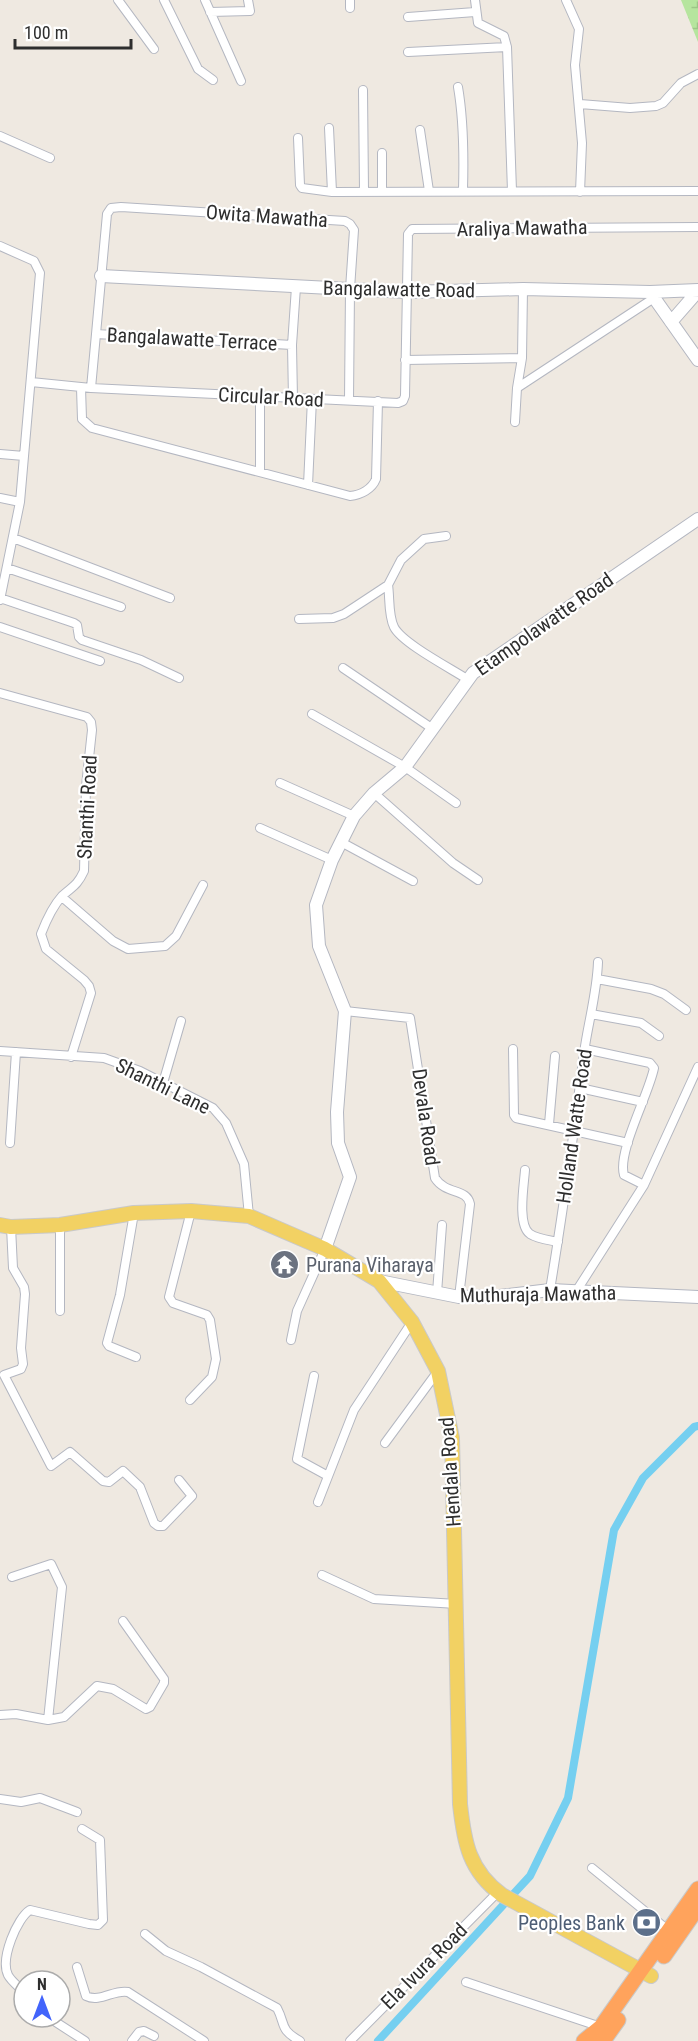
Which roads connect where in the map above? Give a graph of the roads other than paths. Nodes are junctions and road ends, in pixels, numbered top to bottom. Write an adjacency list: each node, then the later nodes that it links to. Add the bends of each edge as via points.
1 (118, 0): 11 (street)
2 (164, 0): 14 (street, via 198,69)
3 (205, 0): 7 (street)
4 (248, 0): 7 (street, via 250,11)
5 (475, 0): 8 (street)
6 (566, 0): 18 (street, via 579,29 575,65)
7 (210, 12): 15 (street)
8 (475, 12): 9 (street); 10 (street, via 478,22 504,36)
9 (408, 17)
10 (507, 47): 12 (street); 29 (street)
11 (154, 50)
12 (408, 52)
13 (698, 74): 18 (street, via 681,83 656,106)
14 (213, 80)
15 (241, 81)
16 (458, 87): 27 (street, via 465,147)
17 (363, 90): 28 (street)
18 (580, 104): 32 (street)
19 (329, 128): 31 (street)
20 (420, 129): 26 (street)
21 (0, 136): 24 (street)
22 (298, 138): 31 (street, via 300,185)
23 (382, 153): 25 (street)
24 (50, 158)
25 (382, 190): 26 (street); 28 (street)
26 (429, 190): 27 (street)
27 (462, 190): 29 (street)
28 (364, 191): 31 (street)
29 (512, 191): 32 (street)
30 (698, 191): 32 (street)
31 (332, 192)
32 (580, 192)
33 (698, 227): 40 (street, Araliya Mawatha, via 412,229 408,234)
34 (0, 246): 48 (street, via 39,267)
35 (101, 276): 36 (street, Bangalawatte Road); 37 (street, Owita Mawatha, via 107,214 111,208 121,207 345,221 354,230); 43 (street, Bangalawatte Terrace)
36 (296, 287): 37 (street, Bangalawatte Road); 44 (street)
37 (350, 289): 40 (street, Bangalawatte Road); 55 (street, Owita Mawatha)
38 (523, 289): 40 (street, Bangalawatte Road); 41 (street, Bangalawatte Road); 45 (street)
39 (698, 291): 41 (street, Bangalawatte Road); 42 (street)
40 (407, 292): 46 (street, Circular Road)
41 (652, 295): 42 (street); 51 (street)
42 (671, 322): 47 (street)
43 (96, 334): 44 (street, Bangalawatte Terrace); 50 (street)
44 (292, 345): 53 (street, Bangalawatte Terrace)
45 (522, 358): 46 (street); 51 (street)
46 (405, 360): 56 (street, Circular Road, via 404,401)
47 (698, 360)
48 (31, 382): 49 (street, Circular Road); 59 (street)
49 (81, 388): 50 (street, Circular Road); 60 (street, via 82,419 92,428)
50 (91, 388): 52 (street, Circular Road)
51 (518, 388): 57 (street)
52 (260, 397): 53 (street, Circular Road); 60 (street)
53 (293, 399): 54 (street, Circular Road)
54 (312, 399): 55 (street, Circular Road); 61 (street)
55 (349, 400): 56 (street, Circular Road)
56 (378, 401): 61 (street, via 374,484 350,496)
57 (515, 422)
58 (0, 454): 59 (street)
59 (24, 456): 63 (street)
60 (260, 472): 61 (street)
61 (308, 485)
62 (0, 498): 63 (street)
63 (20, 502): 66 (street)
64 (698, 519): 77 (street, Etampolawatte Road)
65 (446, 536): 68 (street, via 424,539 401,560)
66 (13, 538): 67 (street); 69 (street)
67 (7, 568): 70 (street); 71 (street)
68 (388, 585): 72 (street, via 344,614); 77 (street, via 397,632)
69 (170, 598)
70 (0, 599): 76 (street, via 74,623 82,640 141,660)
71 (121, 607)
72 (299, 619)
73 (0, 627): 74 (street)
74 (100, 661)
75 (343, 668): 80 (street)
76 (178, 678)
77 (467, 679): 80 (street, Etampolawatte Road)
78 (0, 693): 92 (street, Shanthi Road, via 87,717 91,722 84,871 78,883)
79 (312, 714): 81 (street)
80 (433, 729): 81 (street, Etampolawatte Road)
81 (405, 767): 83 (street, Etampolawatte Road); 84 (street)
82 (280, 783): 85 (street)
83 (374, 793): 85 (street, Etampolawatte Road); 89 (street, via 453,863)
84 (456, 803)
85 (354, 816): 87 (street, Etampolawatte Road)
86 (260, 828): 88 (street)
87 (341, 842): 88 (street, Etampolawatte Road); 90 (street)
88 (332, 860): 96 (street, Etampolawatte Road, via 315,915 319,946)
89 (478, 880)
90 (413, 881)
91 (203, 885): 92 (street, via 177,936 165,946 128,949)
92 (62, 897): 105 (street, Shanthi Road, via 41,934 43,943 89,986 91,993)
93 (598, 962): 94 (street, Holland Watte Road)
94 (597, 979): 95 (street, via 651,989); 97 (street, Holland Watte Road)
95 (686, 1010)
96 (345, 1011): 123 (street, Etampolawatte Road, via 336,1112 338,1143 350,1177); 128 (street, Devala Road, via 410,1018 435,1178 446,1189 469,1197)
97 (591, 1014): 99 (street, via 641,1023); 101 (street, Holland Watte Road)
98 (181, 1020): 107 (street)
99 (659, 1036)
100 (513, 1049): 110 (street, via 513,1115 520,1120)
101 (585, 1049): 108 (street, Holland Watte Road); 109 (street, via 651,1063 654,1071)
102 (0, 1051): 103 (street, Shanthi Lane)
103 (16, 1052): 105 (street, Shanthi Lane); 112 (street)
104 (555, 1056): 110 (street)
105 (71, 1057): 107 (street, Shanthi Lane, via 104,1058)
106 (698, 1067): 115 (street)
107 (163, 1083): 118 (street, Shanthi Lane, via 213,1108 226,1123 244,1164)
108 (580, 1088): 109 (street); 111 (street, Holland Watte Road)
109 (643, 1102): 113 (street)
110 (549, 1124): 111 (street)
111 (574, 1131): 113 (street); 122 (street, Holland Watte Road)
112 (10, 1143)
113 (628, 1143): 115 (street, via 624,1175)
114 (525, 1170): 122 (street, via 524,1227 535,1237)
115 (645, 1185): 126 (street)
116 (191, 1211): 117 (main road, Hendala Road); 118 (main road, Hendala Road); 137 (street, via 169,1297 173,1303 207,1315 216,1359 212,1377)
117 (134, 1213): 119 (main road, Hendala Road); 133 (street, via 107,1343)
118 (249, 1216): 123 (main road, Hendala Road)
119 (60, 1225): 121 (main road, Hendala Road); 130 (street)
120 (442, 1225): 127 (street)
121 (5, 1226): 135 (street, via 13,1268 25,1294 23,1365)
122 (558, 1242): 125 (street, Holland Watte Road)
123 (325, 1249): 124 (main road, Hendala Road); 132 (street, via 297,1311)
124 (379, 1281): 127 (street, Muthuraja Mawatha); 131 (main road, Hendala Road)
125 (550, 1290): 126 (street, Muthuraja Mawatha); 128 (street, Muthuraja Mawatha)
126 (577, 1290): 129 (street, Muthuraja Mawatha)
127 (437, 1293): 128 (street, Muthuraja Mawatha)
128 (459, 1297)
129 (698, 1297)
130 (60, 1311)
131 (412, 1322): 134 (main road, Hendala Road); 139 (street, via 354,1410)
132 (291, 1340)
133 (136, 1357)
134 (438, 1371): 138 (street); 144 (main road, Hendala Road, via 452,1438)
135 (2, 1376): 140 (street, via 51,1466 70,1452 103,1481 108,1482 123,1471 140,1487 158,1526 163,1526 192,1496)
136 (314, 1376): 139 (street, via 297,1459)
137 (190, 1400)
138 (386, 1443)
139 (328, 1476): 141 (street)
140 (179, 1480)
141 (318, 1502)
142 (322, 1575): 144 (street, via 374,1599)
143 (12, 1577): 147 (street, via 51,1564 62,1587)
144 (457, 1604): 153 (main road, Hendala Road, via 463,1835 473,1863 484,1880)
145 (123, 1621): 147 (street, via 164,1679 150,1707 146,1709 113,1689 97,1686 64,1717)
146 (0, 1715): 147 (street)
147 (48, 1720)
148 (0, 1799): 149 (street, via 21,1802 40,1798)
149 (77, 1812)
150 (82, 1828): 159 (street, via 100,1840 103,1920 98,1925 30,1910 25,1913 11,1938 6,1965)
151 (592, 1868): 155 (street)
152 (698, 1889): 155 (highway)
153 (500, 1893): 158 (main road, Hendala Road); 168 (street, Ela Ivura Road)
154 (698, 1907): 158 (highway)
155 (668, 1930): 158 (highway)
156 (145, 1934): 167 (street, via 166,1951 277,2008 286,2030)
157 (77, 1966): 166 (street, via 86,1996 97,1998 128,1992)
158 (646, 1973): 162 (highway)
159 (12, 1979)
160 (466, 1982): 162 (street)
161 (66, 2029): 164 (street)
162 (602, 2034): 169 (highway)
163 (154, 2036): 165 (street, via 139,2032)
164 (85, 2041)
165 (132, 2041)
166 (204, 2041)
167 (300, 2041)
168 (350, 2041)
169 (584, 2041)

